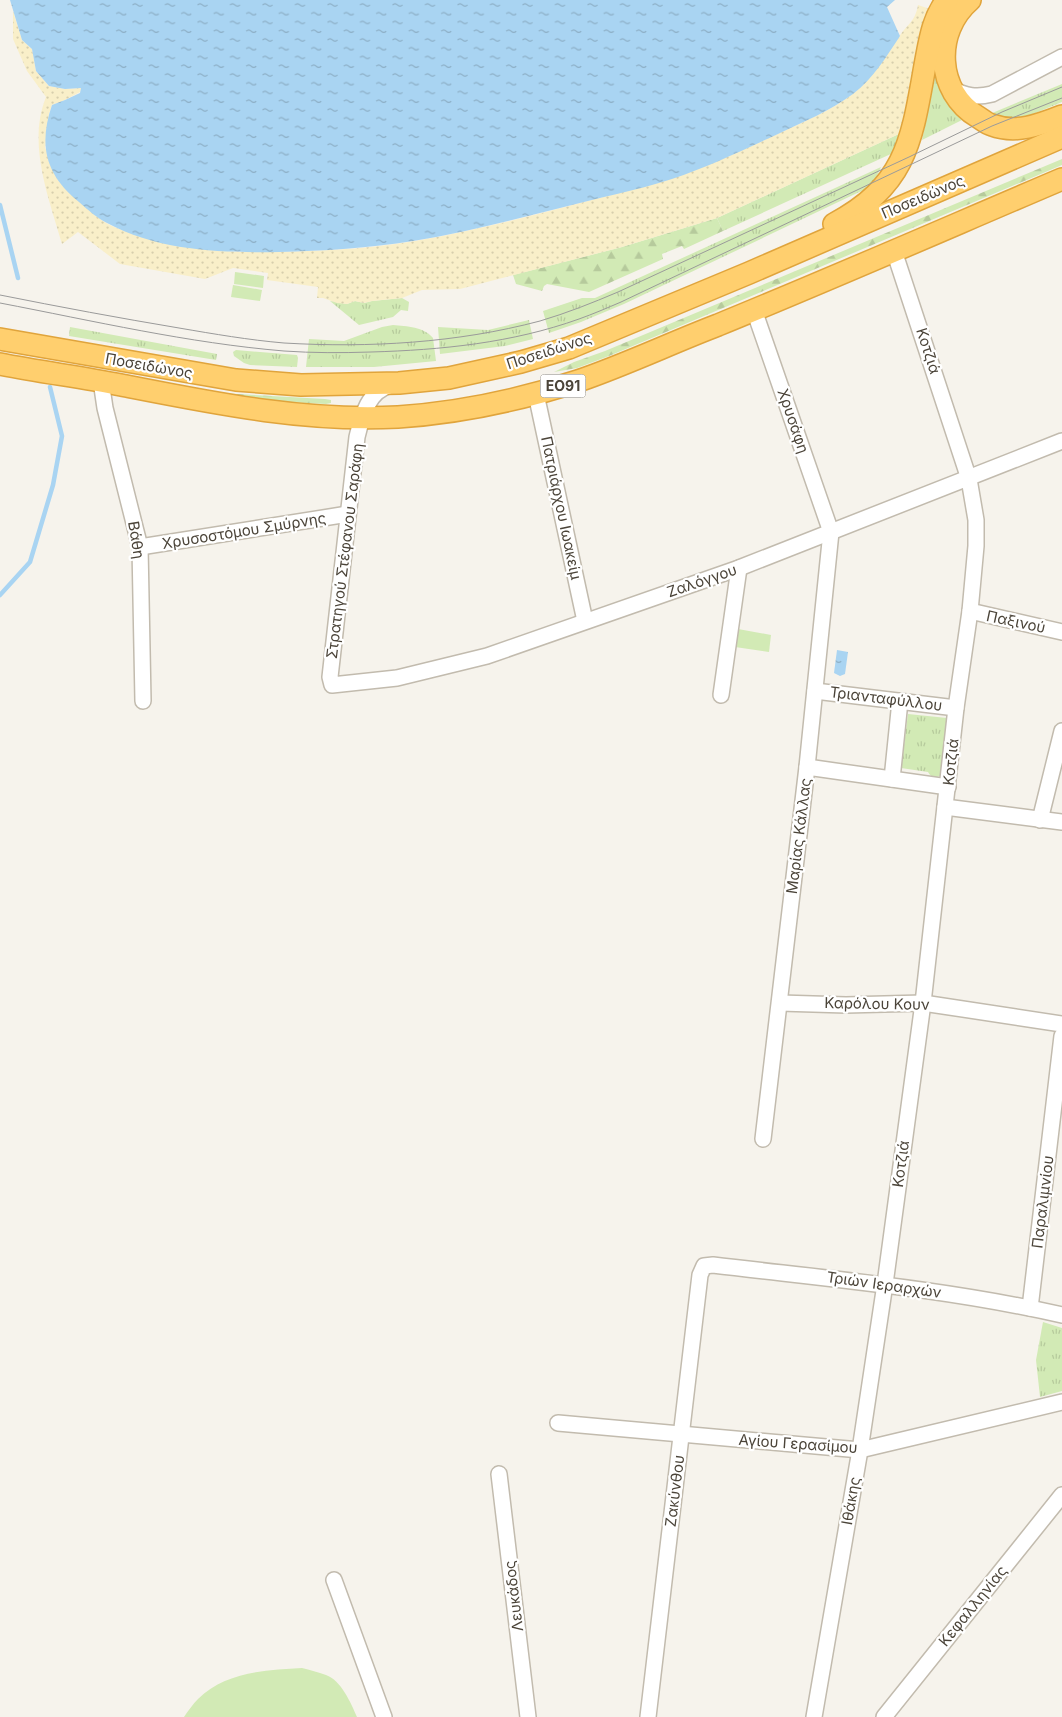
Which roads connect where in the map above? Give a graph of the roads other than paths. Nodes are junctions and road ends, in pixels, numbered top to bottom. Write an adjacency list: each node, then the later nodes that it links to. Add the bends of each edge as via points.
1 (947, 0): 11 (highway, via 932,31 909,143 888,182 848,216)
2 (970, 0): 4 (highway, via 953,21 946,39 944,59)
3 (1062, 57): 4 (street, via 992,94 970,96)
4 (951, 88): 5 (highway, via 966,108 992,126 1026,128)
5 (1062, 116)
6 (1062, 137): 11 (highway, Ποσειδώνος / ΕΟ91)
7 (1062, 179): 9 (highway, Ποσειδώνος / ΕΟ91)
8 (1062, 195): 9 (highway)
9 (996, 207): 10 (highway, Ποσειδώνος / ΕΟ91)
10 (894, 251): 12 (highway, Ποσειδώνος / ΕΟ91); 20 (street, Κοτζιά)
11 (749, 273): 16 (highway, Ποσειδώνος / ΕΟ91, via 569,348 449,378)
12 (754, 310): 17 (highway, Ποσειδώνος / ΕΟ91, via 580,380); 22 (street, Χρυσάφη)
13 (0, 339): 16 (highway, Ποσειδώνος / ΕΟ91, via 236,380 301,385)
14 (0, 364): 15 (highway, Ποσειδώνος / ΕΟ91)
15 (101, 381): 18 (highway, Ποσειδώνος / ΕΟ91, via 238,408 335,418); 23 (street, Βάθη)
16 (399, 383): 18 (street, via 387,386 372,397)
17 (536, 394): 18 (highway, Ποσειδώνος / ΕΟ91, via 419,415); 26 (street, Πατριάρχου Ιωακείμ)
18 (361, 417): 21 (street, Στρατηγού Στέφανου Σαράφη)
19 (1062, 441): 20 (street, Ζαλόγγου)
20 (970, 479): 22 (street, Ζαλόγγου); 25 (street, Κοτζιά, via 976,546)
21 (348, 514): 23 (street, Χρυσοστόμου Σμύρνης); 28 (street, Στρατηγού Στέφανου Σαράφη, via 330,677)
22 (831, 532): 24 (street, Ζαλόγγου); 29 (street, Μαρίας Κάλλας)
23 (140, 547): 31 (street, Βάθη)
24 (740, 568): 26 (street, Ζαλόγγου); 30 (street)
25 (970, 611): 27 (street, Παξινού); 33 (street, Κοτζιά)
26 (585, 621): 28 (street, Ζαλόγγου, via 487,656 397,678)
27 (1062, 632)
28 (332, 685)
29 (815, 691): 32 (street, Τριανταφύλλου); 35 (street, Μαρίας Κάλλας)
30 (721, 695)
31 (143, 701)
32 (900, 701): 33 (street, Τριανταφύλλου); 36 (street)
33 (956, 708): 37 (street, Κοτζιά)
34 (1062, 731): 39 (street)
35 (807, 767): 36 (street); 41 (street, Μαρίας Κάλλας)
36 (892, 779): 37 (street)
37 (948, 786): 38 (street, Κοτζιά)
38 (945, 807): 39 (street); 42 (street, Κοτζιά)
39 (1040, 820): 40 (street)
40 (1062, 822)
41 (780, 1003): 42 (street, Καρόλου Κουν); 45 (street, Μαρίας Κάλλας)
42 (923, 1003): 43 (street, Καρόλου Κουν); 47 (street, Κοτζιά)
43 (1062, 1024)
44 (1062, 1036): 48 (street, Παραλιμνίου)
45 (763, 1139)
46 (704, 1266): 47 (street, Τριών Ιεραρχών); 52 (street, Ζακύνθου, via 700,1276)
47 (885, 1284): 48 (street, Τριών Ιεραρχών); 53 (street, Ιθάκης)
48 (1030, 1308): 49 (street, Τριών Ιεραρχών)
49 (1062, 1315)
50 (1062, 1402): 53 (street, Αγίου Γερασίμου)
51 (558, 1423): 52 (street, Αγίου Γερασίμου)
52 (682, 1435): 53 (street, Αγίου Γερασίμου); 59 (street, Ζακύνθου)
53 (860, 1450): 60 (street, Ιθάκης)
54 (499, 1474): 58 (street, Λευκάδος)
55 (1062, 1495): 61 (street, Κεφαλληνίας)
56 (334, 1580): 57 (street)
57 (384, 1717)
58 (528, 1717)
59 (648, 1717)
60 (814, 1717)
61 (884, 1717)

